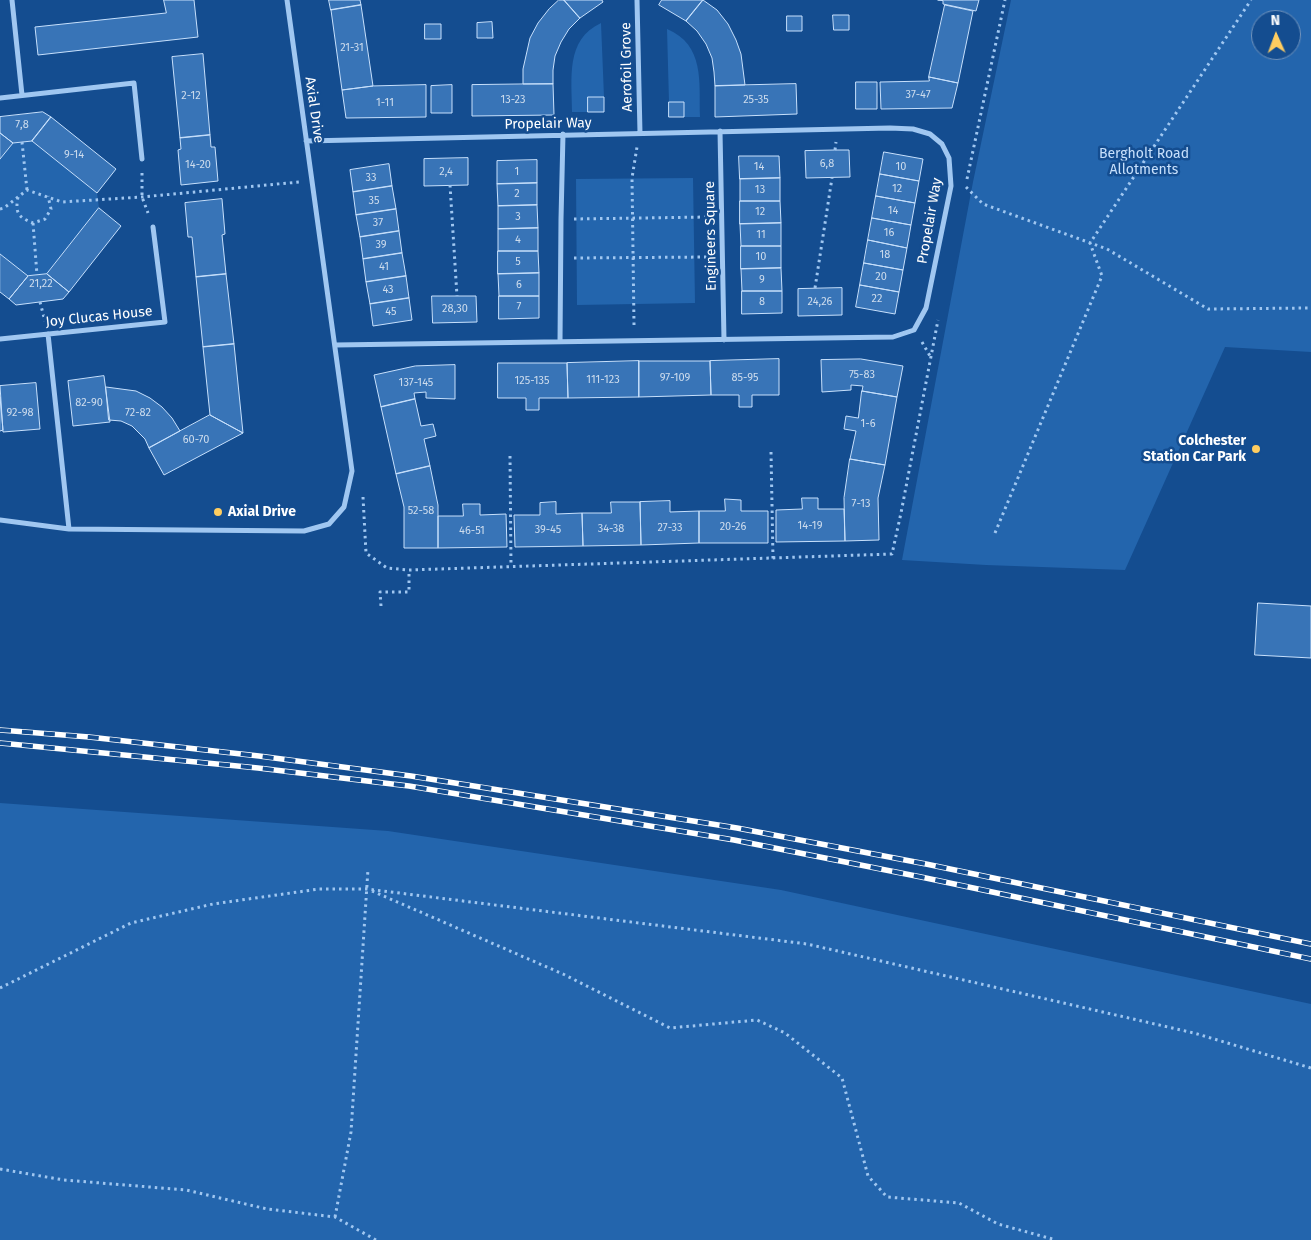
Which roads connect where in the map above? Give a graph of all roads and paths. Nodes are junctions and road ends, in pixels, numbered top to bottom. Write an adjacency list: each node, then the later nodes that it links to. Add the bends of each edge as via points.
1 (12, 0): 6 (street)
2 (287, 0): 11 (street, Axial Drive)
3 (637, 0): 9 (street, Aerofoil Grove)
4 (1005, 0): 18 (path)
5 (1251, 0): 30 (path)
6 (22, 95): 7 (street); 13 (street, via 134,83)
7 (0, 98)
8 (720, 132): 9 (street, Propelair Way); 17 (street, Propelair Way, via 913,129 930,134 942,144 949,158); 25 (street, Engineers Square)
9 (640, 133): 10 (street, Propelair Way); 26 (path, via 632,178)
10 (563, 134): 11 (street, Propelair Way); 27 (street)
11 (306, 140): 15 (street, Axial Drive)
12 (22, 142): 19 (path)
13 (142, 159): 23 (path)
14 (832, 178): 35 (path)
15 (312, 180): 23 (path); 44 (street, Axial Drive)
16 (450, 185): 36 (path)
17 (951, 186): 18 (path); 41 (street, Propelair Way, via 926,308 914,330 893,337)
18 (965, 187): 22 (path); 30 (path, via 983,204)
19 (27, 190): 20 (path); 21 (path)
20 (18, 196): 24 (path); 28 (path, via 16,208 22,218)
21 (48, 196): 23 (path, via 62,202); 28 (path, via 51,208 45,219)
22 (964, 196)
23 (142, 197): 29 (path)
24 (0, 209)
25 (721, 217): 26 (path); 31 (street, Engineers Square)
26 (632, 218): 27 (path); 33 (path)
27 (561, 219): 32 (street)
28 (33, 223): 34 (path)
29 (154, 228): 39 (street, Joy Clucas House, via 165,322)
30 (1090, 243): 37 (path, via 1107,249 1208,309); 50 (path, via 1102,276)
31 (722, 257): 33 (path); 41 (street, Engineers Square)
32 (561, 258): 33 (path); 43 (street)
33 (633, 258): 42 (path)
34 (37, 275)
35 (815, 288)
36 (457, 296)
37 (1311, 308)
38 (938, 319): 51 (path, via 892,554)
39 (48, 334): 40 (street, Joy Clucas House); 49 (street)
40 (0, 339)
41 (724, 340): 42 (street, Propelair Way)
42 (634, 341): 43 (street, Propelair Way)
43 (560, 342): 44 (street, Propelair Way)
44 (335, 345): 47 (street, Axial Drive)
45 (771, 452): 51 (path)
46 (510, 456): 52 (path)
47 (352, 471): 49 (street, Axial Drive, via 344,508 329,524 304,531); 53 (path, via 362,491 366,553 387,568)
48 (0, 520): 49 (street, Axial Drive)
49 (69, 529)
50 (994, 533)
51 (773, 559): 52 (path)
52 (511, 566): 53 (path)
53 (409, 570): 54 (path, via 409,592 380,592)
54 (380, 606)
55 (368, 869): 56 (path)
56 (367, 889): 57 (path, via 319,889 213,904 131,923); 58 (path, via 807,944 1194,1033); 60 (path, via 352,1132); 62 (path, via 562,974 670,1028 757,1020 785,1033 842,1078 868,1176 887,1197 959,1203 998,1224)
57 (0, 988)
58 (1311, 1068)
59 (0, 1168): 60 (path, via 64,1180 186,1190 267,1209)
60 (335, 1217): 61 (path)
61 (373, 1239)
62 (1056, 1240)

